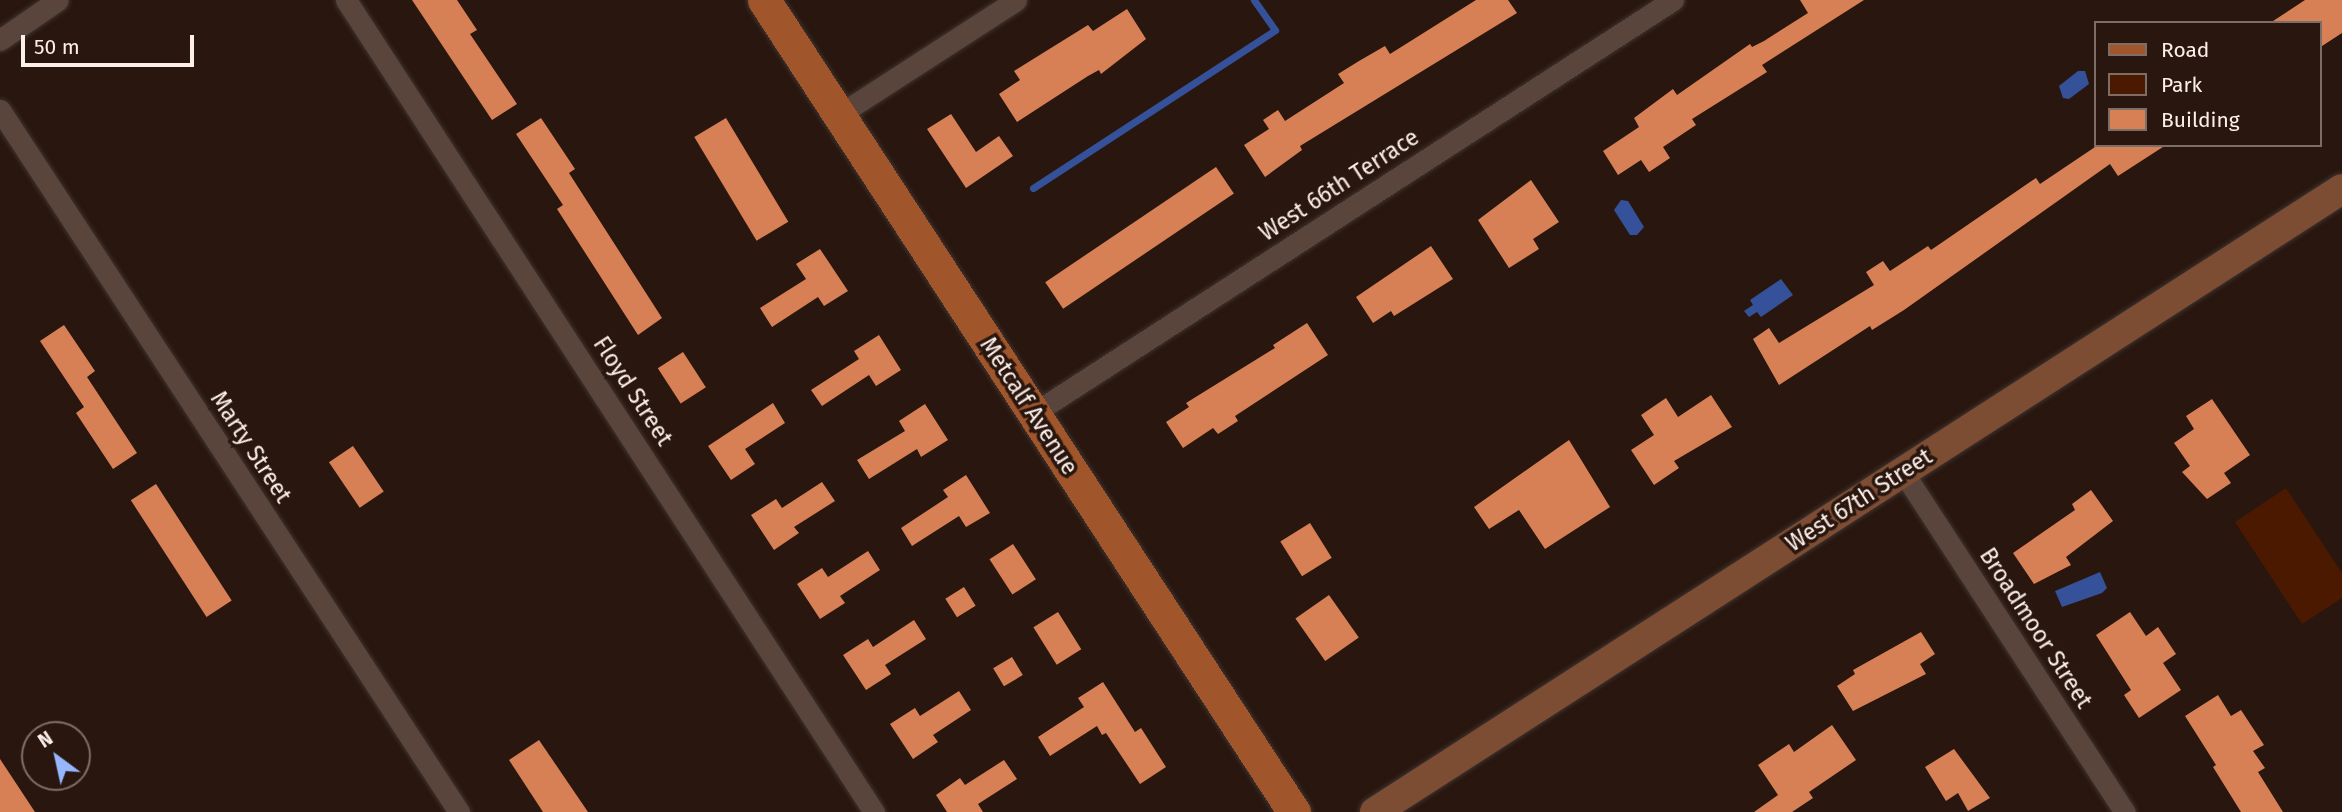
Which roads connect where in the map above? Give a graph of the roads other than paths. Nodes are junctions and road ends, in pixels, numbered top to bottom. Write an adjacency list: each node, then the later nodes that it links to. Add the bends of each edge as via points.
1 (58, 0): 6 (street)
2 (346, 0): 13 (street, Floyd Street)
3 (764, 0): 8 (main road, Metcalf Avenue)
4 (1016, 0): 8 (street)
5 (1673, 0): 10 (street, West 66th Terrace)
6 (0, 40)
7 (0, 110): 12 (street, Marty Street)
8 (837, 116): 10 (main road, Metcalf Avenue)
9 (2342, 189): 11 (street, West 67th Street)
10 (1034, 413): 14 (main road, Metcalf Avenue)
11 (1903, 472): 15 (street, West 67th Street); 16 (street, Broadmoor Street)
12 (458, 812)
13 (874, 812)
14 (1294, 812)
15 (1375, 812)
16 (2125, 812)

